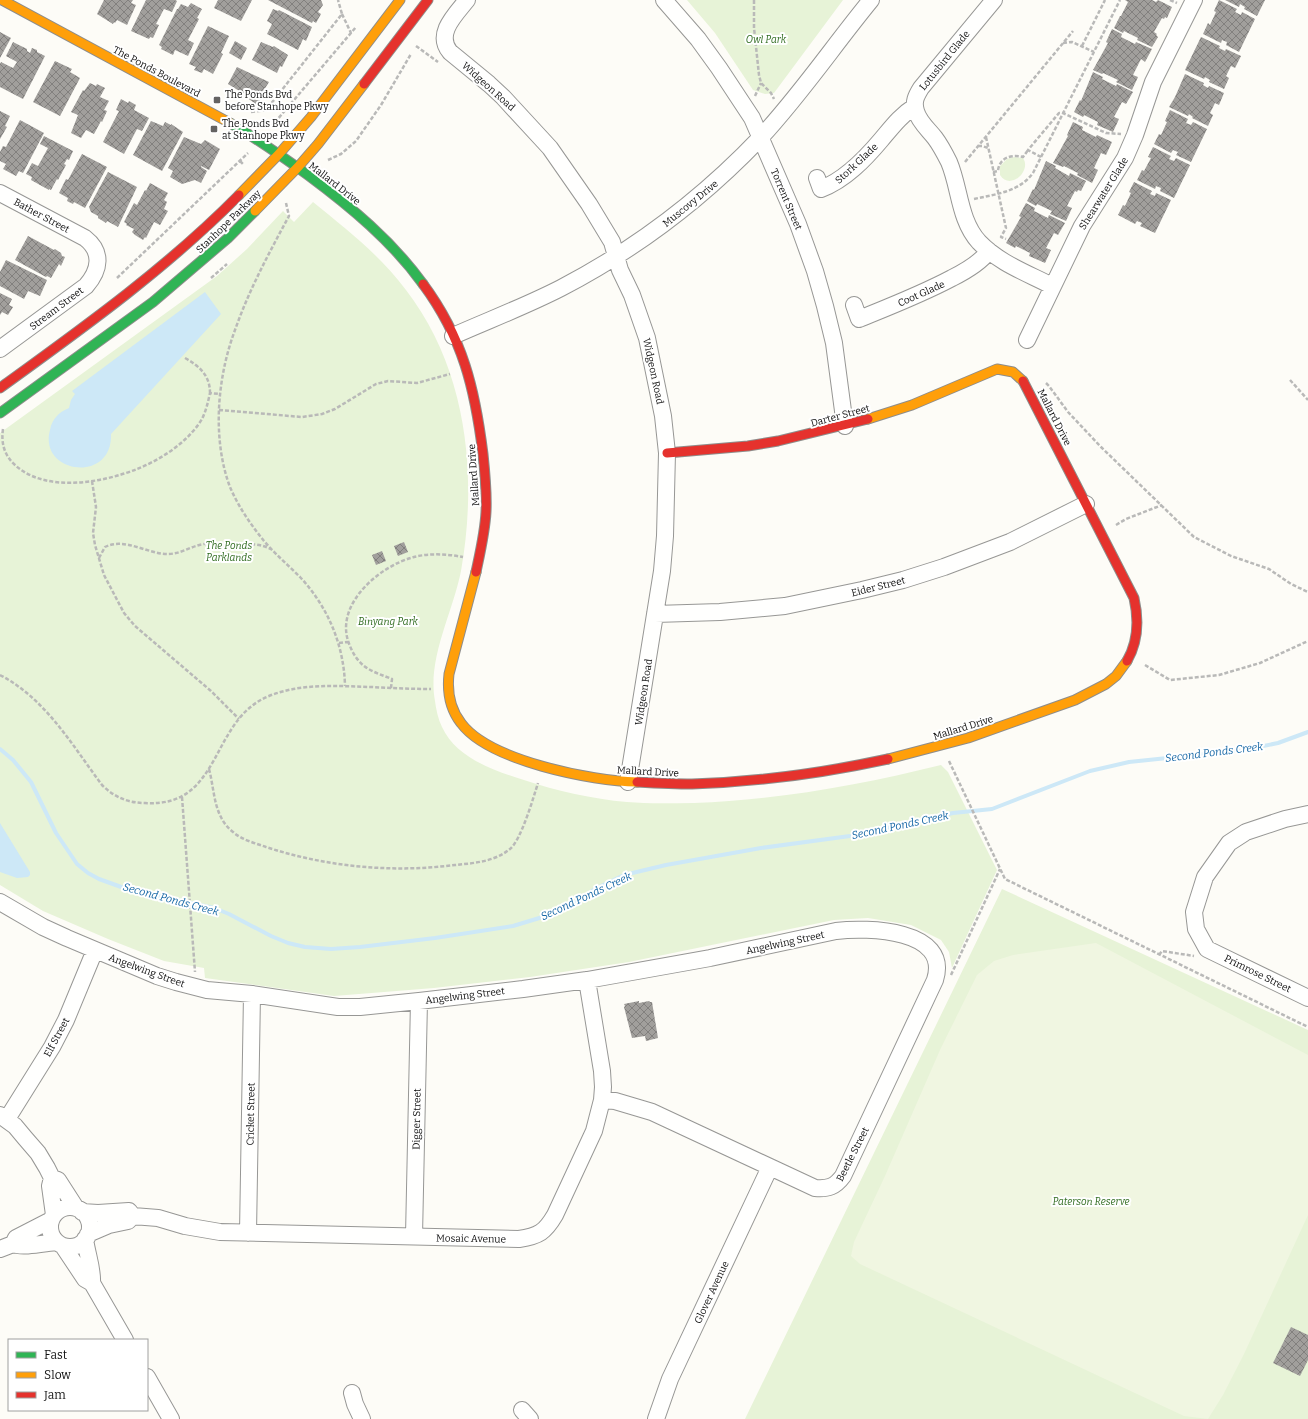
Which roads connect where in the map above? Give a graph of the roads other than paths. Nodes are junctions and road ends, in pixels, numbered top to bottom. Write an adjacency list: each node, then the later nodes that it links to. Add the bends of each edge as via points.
1 (2, 0): 11 (street, The Ponds Boulevard, via 200,106 260,140)
2 (400, 0): 11 (street, Stanhope Parkway)
3 (428, 0): 12 (street, Stanhope Parkway, via 356,96)
4 (467, 0): 17 (street, Widgeon Road, via 444,33 445,47 503,97 550,148 589,204 612,242)
5 (664, 0): 10 (street, Torrent Street, via 719,68 752,118)
6 (871, 0): 10 (street, Muscovy Drive)
7 (994, 0): 9 (street, Lotusbird Glade, via 921,88)
8 (1194, 0): 18 (street, Shearwater Glade, via 1153,82 1125,158 1082,226)
9 (914, 107): 13 (street, Stork Glade, via 904,113 870,153 838,181 821,189); 16 (street, via 919,119 942,148 970,230)
10 (761, 138): 17 (street, Muscovy Drive, via 685,208 648,236); 26 (street, Torrent Street, via 798,224 821,292 834,343)
11 (279, 154): 12 (street, The Ponds Boulevard); 24 (street, Stanhope Parkway, via 216,218 139,285)
12 (298, 167): 20 (street, Mallard Drive, via 363,219 395,249 439,308); 25 (street, Stanhope Parkway, via 228,238 185,276 147,307)
13 (817, 178)
14 (0, 193): 15 (street, Bather Street)
15 (85, 238): 22 (street, Stream Street, via 95,248 97,258 96,271 86,286)
16 (989, 251): 18 (street); 19 (street, Coot Glade, via 980,262 954,277 859,319)
17 (616, 255): 20 (street, Muscovy Drive, via 561,288); 27 (street, Widgeon Road, via 647,338 663,416)
18 (1052, 286): 21 (street, Shearwater Glade)
19 (854, 306)
20 (453, 336): 30 (street, Mallard Drive, via 470,380 481,435 487,508 479,560 452,656 448,689 450,700 461,723 480,742 494,749 539,766 574,775)
21 (1027, 340)
22 (0, 349)
23 (1010, 370): 26 (street, Darter Street, via 989,372 912,405); 28 (street, Mallard Drive, via 1025,383)
24 (0, 388)
25 (0, 413)
26 (845, 426): 27 (street, Darter Street, via 778,441)
27 (667, 453): 29 (street, Widgeon Road, via 665,536)
28 (1086, 504): 29 (street, Eider Street, via 1010,542 903,580 822,600 777,607); 30 (street, Mallard Drive, via 1134,598 1137,610 1134,646 1122,669 1105,685 1050,709 908,755 832,770 748,780 686,784)
29 (655, 614): 30 (street, Widgeon Road)
30 (628, 782)
31 (1308, 814): 37 (street, Primrose Street, via 1246,832 1229,844 1205,877 1194,912 1196,930 1204,953)
32 (0, 902): 33 (street, Angelwing Street, via 44,928)
33 (95, 950): 36 (street, Angelwing Street, via 157,976 194,987); 40 (street, Elf Street, via 52,1048)
34 (936, 958): 35 (street, Angelwing Street, via 930,948 907,937 881,930 852,929); 41 (street, Beetle Street, via 938,971 935,980 837,1184 824,1189 815,1188)
35 (587, 980): 38 (street, Angelwing Street); 39 (street, Mosaic Avenue, via 602,1071)
36 (252, 994): 38 (street, Angelwing Street, via 338,1007); 46 (street, Cricket Street)
37 (1308, 998)
38 (419, 1001): 47 (street, Digger Street)
39 (602, 1100): 41 (street, Beetle Street, via 615,1101 652,1112); 47 (street, Mosaic Avenue, via 594,1131 555,1215 549,1226 540,1233 519,1239)
40 (3, 1117): 42 (street, via 15,1126 38,1153)
41 (770, 1167): 57 (street, Glover Avenue, via 670,1379)
42 (52, 1178): 43 (street, via 58,1180); 45 (street, via 50,1186)
43 (79, 1210): 44 (street, Mosaic Avenue, via 98,1213 129,1211); 45 (street, via 63,1208); 48 (street, via 89,1222)
44 (133, 1216): 46 (street, Mosaic Avenue, via 158,1218 202,1230); 48 (street, Mosaic Avenue, via 128,1221 109,1225)
45 (53, 1218): 49 (street, via 51,1232); 50 (street)
46 (248, 1233): 47 (street, Mosaic Avenue)
47 (414, 1236)
48 (87, 1237): 49 (street, via 76,1246); 51 (street)
49 (60, 1244): 50 (street); 51 (street, via 85,1279)
50 (6, 1246)
51 (92, 1283): 52 (street)
52 (124, 1339)
53 (148, 1379): 55 (street)
54 (352, 1393): 56 (street)
55 (172, 1419)
56 (362, 1419)
57 (656, 1419)

